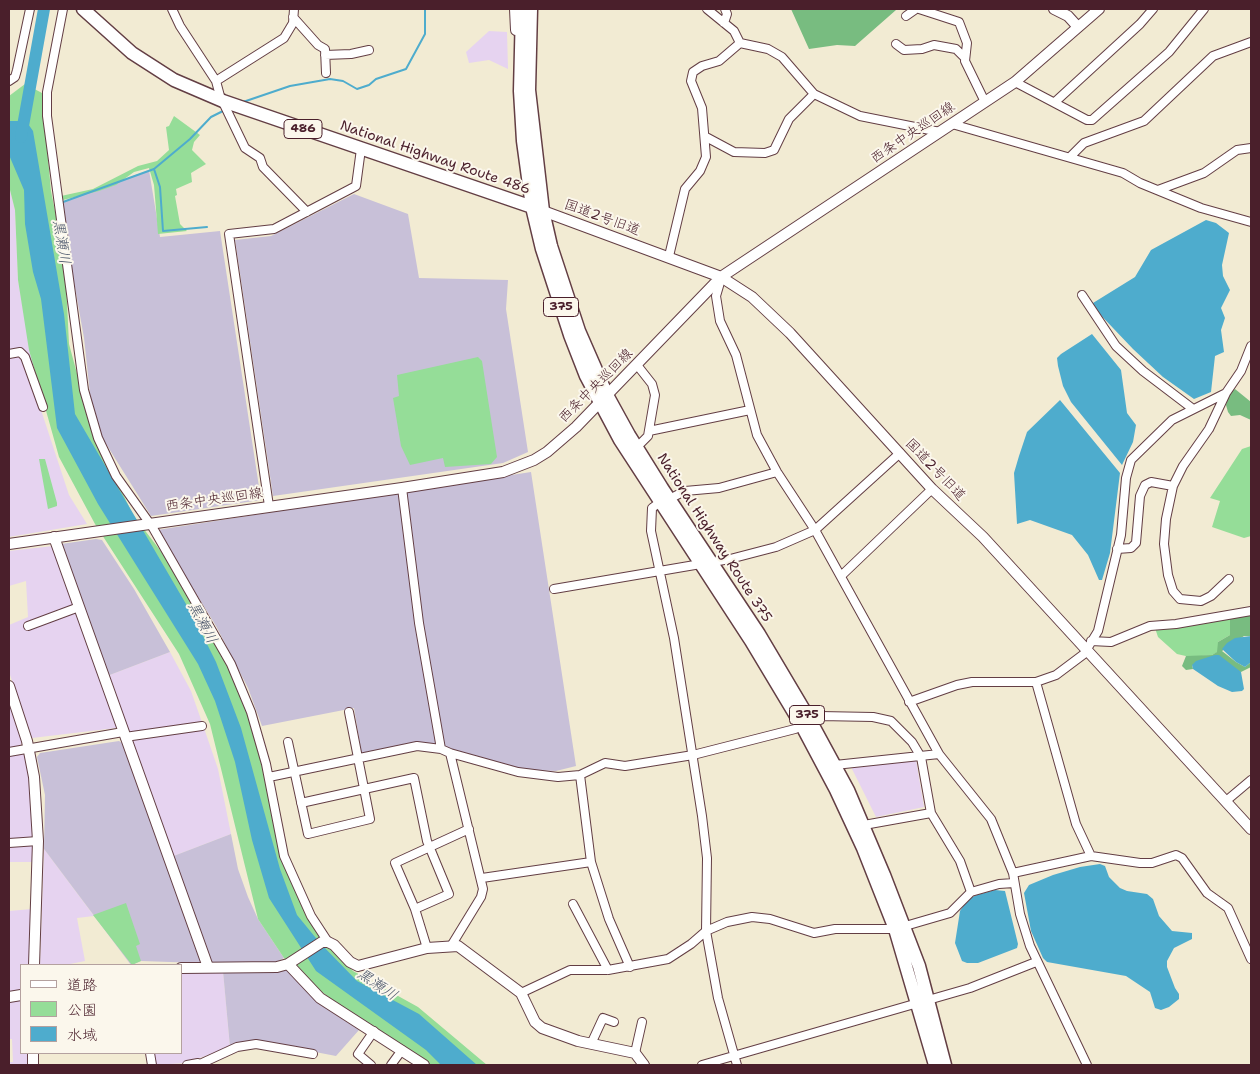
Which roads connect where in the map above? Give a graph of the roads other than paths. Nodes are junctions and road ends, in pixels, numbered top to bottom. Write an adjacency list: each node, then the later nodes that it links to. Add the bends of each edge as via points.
1 (30, 9): 27 (street, via 15,77)
2 (64, 9): 64 (street, via 47,92 46,116 84,390 98,438 116,476)
3 (83, 9): 31 (highway, National Highway Route 486 / 486, via 150,66)
4 (172, 9): 28 (street)
5 (515, 9): 19 (street)
6 (522, 9): 19 (highway, National Highway Route 375 / 375)
7 (531, 9): 41 (highway, National Highway Route 375 / 375, via 529,90)
8 (707, 9): 17 (street)
9 (725, 9): 17 (street)
10 (917, 9): 16 (street); 25 (street, via 959,22 967,43)
11 (1054, 9): 18 (street, via 1068,16)
12 (1099, 9): 18 (street, 西条中央巡回線)
13 (1153, 9): 33 (street)
14 (1204, 9): 33 (street, via 1169,52 1092,120)
15 (294, 13): 24 (street, via 318,45 325,48); 28 (street, via 293,23 284,38)
16 (906, 16)
17 (724, 23): 21 (street, via 734,31)
18 (1078, 27): 29 (street, 西条中央巡回線)
19 (520, 40): 41 (highway, National Highway Route 375 / 375, via 523,141)
20 (1251, 42): 39 (street, via 1213,56 1144,121 1084,143)
21 (740, 43): 30 (street, via 768,49 782,57); 36 (street, via 718,61 693,72 691,81 702,108)
22 (896, 44): 25 (street, via 904,50 922,49 934,44 956,49)
23 (369, 50): 24 (street)
24 (325, 55): 26 (street)
25 (965, 58): 32 (street)
26 (326, 74)
27 (9, 81)
28 (216, 81): 31 (street)
29 (1015, 82): 32 (street, 西条中央巡回線); 33 (street)
30 (814, 94): 35 (street, via 860,116); 36 (street, via 789,119 774,150 765,153 734,152)
31 (223, 101): 38 (highway, National Highway Route 486 / 486); 42 (street, via 245,148 260,158 262,167)
32 (984, 102): 34 (street, 西条中央巡回線)
33 (1055, 102)
34 (952, 124): 35 (street, 西条中央巡回線); 39 (street)
35 (940, 132): 45 (street, 西条中央巡回線)
36 (706, 137): 44 (street, via 706,157 700,171 685,189)
37 (1251, 148): 40 (street, via 1237,150 1204,173)
38 (361, 149): 41 (highway, National Highway Route 486 / 486); 42 (street, via 356,186)
39 (1070, 157): 40 (street, via 1123,173)
40 (1158, 190): 43 (street, via 1201,208)
41 (537, 209): 44 (street, 国道2号旧道); 51 (highway, National Highway Route 375 / 375)
42 (307, 212): 63 (street, via 274,229 229,234)
43 (1251, 222)
44 (669, 256): 45 (street, 国道2号旧道)
45 (721, 277): 49 (street, 西条中央巡回線); 54 (street, via 716,296 720,322 736,355); 57 (street, 国道2号旧道, via 752,298 790,332)
46 (1082, 295): 53 (street, via 1123,352)
47 (1251, 346): 50 (street, via 1241,371)
48 (9, 354): 52 (street, via 20,352 24,357)
49 (637, 365): 51 (street, 西条中央巡回線); 55 (street, via 654,390)
50 (1226, 393): 53 (street); 59 (street, via 1209,429)
51 (604, 399): 56 (highway, National Highway Route 375 / 375); 60 (street, 西条中央巡回線, via 559,442 534,460 503,472); 62 (highway, National Highway Route 375 / 375)
52 (43, 407)
53 (1193, 409): 68 (street, via 1172,420 1131,460)
54 (750, 410): 55 (street); 58 (street, via 757,435)
55 (649, 431): 56 (street, via 644,442)
56 (637, 447): 62 (highway, National Highway Route 375 / 375)
57 (900, 453): 61 (street, 国道2号旧道); 65 (street)
58 (777, 472): 62 (street, via 719,488 685,491); 65 (street)
59 (1173, 486): 68 (street, via 1151,482 1145,485 1140,496 1136,543 1131,548); 72 (street, via 1166,519 1164,559 1173,591 1180,599 1201,601)
60 (402, 488): 63 (street, 西条中央巡回線); 87 (street, via 419,623)
61 (932, 489): 71 (street); 77 (street, 国道2号旧道)
62 (664, 501): 69 (highway, National Highway Route 375 / 375); 70 (street, via 652,508 650,516)
63 (269, 506): 64 (street, 西条中央巡回線)
64 (149, 523): 66 (street, 西条中央巡回線); 97 (street, via 230,664 251,712)
65 (815, 530): 69 (street, via 776,547); 71 (street)
66 (54, 538): 67 (street, 西条中央巡回線); 74 (street)
67 (9, 544)
68 (1117, 549): 77 (street, via 1098,631)
69 (706, 563): 70 (street); 82 (highway, National Highway Route 375 / 375, via 751,641)
70 (661, 570): 73 (street); 91 (street)
71 (841, 576): 80 (street)
72 (1229, 579)
73 (554, 589)
74 (79, 607): 76 (street); 84 (street)
75 (1251, 611): 77 (street, via 1150,626 1111,642)
76 (28, 626)
77 (1088, 645): 78 (street, via 1084,654 1056,675); 100 (street, 国道2号旧道)
78 (1036, 682): 80 (street, via 972,682); 109 (street, via 1076,824)
79 (9, 686): 86 (street)
80 (909, 702): 90 (street)
81 (350, 712): 93 (street)
82 (806, 723): 91 (street); 92 (street, via 820,716 873,717 891,721); 94 (highway, National Highway Route 375 / 375); 117 (highway, National Highway Route 375 / 375)
83 (202, 726): 84 (street)
84 (124, 734): 86 (street); 126 (street)
85 (288, 742): 95 (street)
86 (28, 748): 88 (street); 107 (street, via 34,777)
87 (441, 749): 89 (street); 93 (street, via 418,746)
88 (9, 752)
89 (450, 753): 96 (street, via 518,772 558,777); 104 (street)
90 (938, 754): 92 (street); 111 (street, via 991,819)
91 (692, 755): 96 (street, via 625,766 605,764); 118 (street, via 707,858)
92 (921, 756): 94 (street); 102 (street)
93 (358, 759): 95 (street); 99 (street)
94 (835, 765): 103 (highway, National Highway Route 375 / 375)
95 (294, 772): 97 (street); 101 (street)
96 (580, 775): 110 (street)
97 (269, 777): 119 (street, via 284,856)
98 (1251, 780): 100 (street)
99 (364, 789): 101 (street); 101 (street, via 370,819 308,834); 108 (street, via 414,778)
100 (1226, 801): 105 (street, 国道2号旧道)
101 (301, 803)
102 (931, 813): 103 (street); 114 (street, via 960,861)
103 (864, 825): 117 (highway, National Highway Route 375 / 375)
104 (469, 829): 108 (street); 112 (street)
105 (1251, 829)
106 (9, 842): 107 (street)
107 (38, 842): 124 (street)
108 (429, 846): 116 (street, via 395,863); 116 (street, via 449,894)
109 (1091, 856): 111 (street); 122 (street, via 1140,863 1152,863 1176,855 1182,858 1207,893 1228,908)
110 (592, 862): 112 (street); 127 (street, via 609,919)
111 (1013, 873): 113 (street)
112 (482, 878): 120 (street, via 481,897)
113 (1014, 883): 114 (street); 123 (street, via 1020,914)
114 (971, 892): 117 (street, via 950,913)
115 (573, 904): 129 (street)
116 (415, 909): 121 (street)
117 (900, 928): 118 (street, via 835,929 814,933 770,919 752,917); 131 (highway, National Highway Route 375 / 375)
118 (706, 931): 127 (street, via 668,959); 139 (street, via 718,998)
119 (325, 942): 121 (street, via 334,945 358,966); 125 (street)
120 (452, 946): 121 (street); 130 (street, via 463,949)
121 (427, 948)
122 (1251, 959)
123 (1036, 962): 131 (street); 150 (street)
124 (34, 964)
125 (288, 964): 126 (street, via 267,968); 134 (street, via 320,998)
126 (208, 967): 128 (street)
127 (630, 967): 129 (street)
128 (182, 968)
129 (608, 970): 130 (street, via 570,970)
130 (521, 993): 135 (street, via 535,1022 542,1028)
131 (924, 1002): 139 (street); 148 (highway, National Highway Route 375 / 375); 149 (highway, National Highway Route 375 / 375)
132 (614, 1022): 135 (street, via 603,1018)
133 (642, 1022): 138 (street)
134 (374, 1031): 136 (street); 142 (street, via 358,1054)
135 (591, 1044): 138 (street)
136 (402, 1050): 143 (street); 144 (street)
137 (313, 1054): 141 (street, via 256,1044 237,1048)
138 (635, 1054): 145 (street)
139 (734, 1056): 146 (street); 147 (street)
140 (187, 1065): 141 (street, via 198,1062)
141 (200, 1065)
142 (371, 1065)
143 (391, 1065)
144 (424, 1065)
145 (644, 1065)
146 (702, 1065)
147 (737, 1065)
148 (935, 1065)
149 (945, 1065)
150 (1087, 1065)

